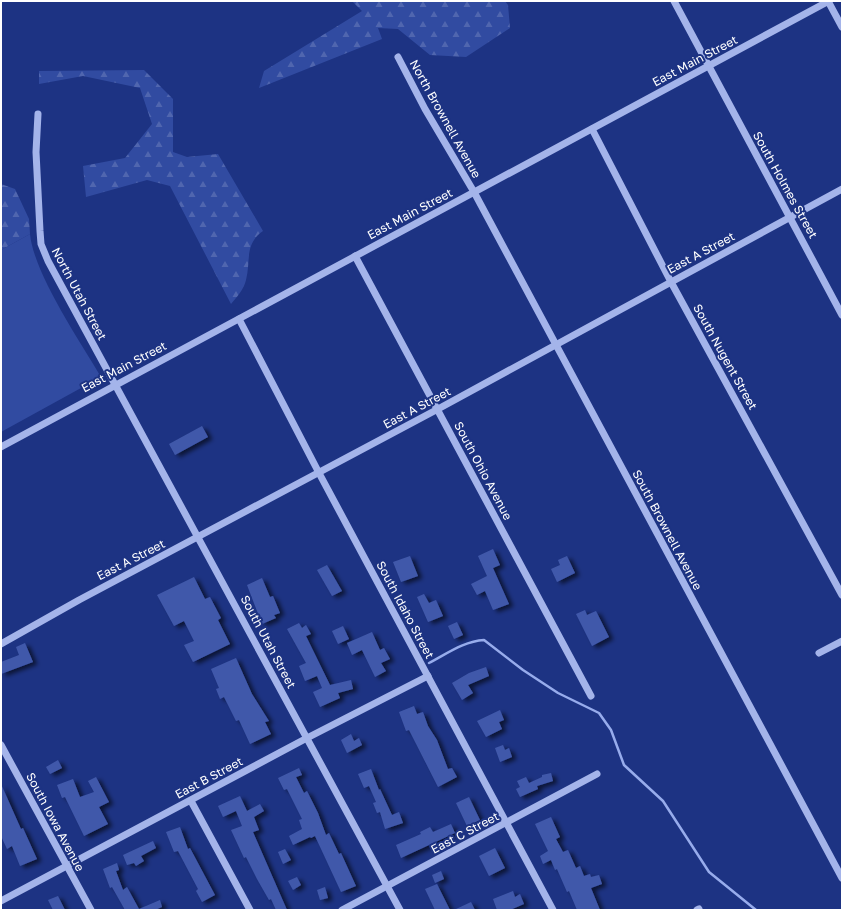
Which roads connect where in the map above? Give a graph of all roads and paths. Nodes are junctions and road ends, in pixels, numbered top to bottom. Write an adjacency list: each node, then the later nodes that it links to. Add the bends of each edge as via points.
1 (674, 1): 5 (street, South Holmes Street)
2 (829, 1): 3 (street); 5 (street, East Main Street)
3 (842, 28)
4 (398, 57): 9 (street, North Brownell Avenue)
5 (707, 66): 7 (street, East Main Street); 10 (street, South Holmes Street)
6 (38, 114): 16 (street, North Utah Street, via 36,152 41,244)
7 (592, 129): 9 (street, East Main Street); 12 (street, South Nugent Street)
8 (842, 189): 10 (street, East A Street)
9 (474, 192): 11 (street, East Main Street); 15 (street, South Brownell Avenue)
10 (790, 217): 12 (street, East A Street); 13 (street, South Holmes Street)
11 (355, 256): 14 (street, East Main Street); 17 (street, South Ohio Avenue)
12 (671, 282): 15 (street, East A Street); 21 (street, South Nugent Street)
13 (842, 315)
14 (239, 319): 16 (street, East Main Street); 19 (street, South Idaho Street)
15 (555, 344): 17 (street, East A Street); 33 (street, South Brownell Avenue)
16 (115, 385): 18 (street, East Main Street); 20 (street, South Utah Street)
17 (438, 409): 19 (street, East A Street); 26 (street, South Ohio Avenue)
18 (1, 447)
19 (319, 473): 20 (street, East A Street); 25 (street, South Idaho Street)
20 (199, 537): 23 (street, East A Street); 27 (street, South Utah Street)
21 (842, 595)
22 (842, 641): 24 (street)
23 (1, 644)
24 (819, 653)
25 (428, 676): 27 (street, East B Street); 31 (street, South Idaho Street)
26 (591, 696)
27 (307, 738): 30 (street, East B Street); 34 (street, South Utah Street)
28 (1, 745): 32 (street, South Iowa Avenue)
29 (597, 774): 31 (street, East C Street)
30 (191, 801): 32 (street, East B Street); 37 (street)
31 (507, 823): 34 (street, East C Street); 40 (street, South Idaho Street)
32 (66, 866): 35 (street, East B Street); 36 (street, South Iowa Avenue)
33 (842, 878)
34 (387, 885): 38 (street, East C Street); 39 (street, South Utah Street)
35 (1, 901)
36 (91, 910)
37 (250, 910)
38 (342, 910)
39 (400, 910)
40 (553, 910)

